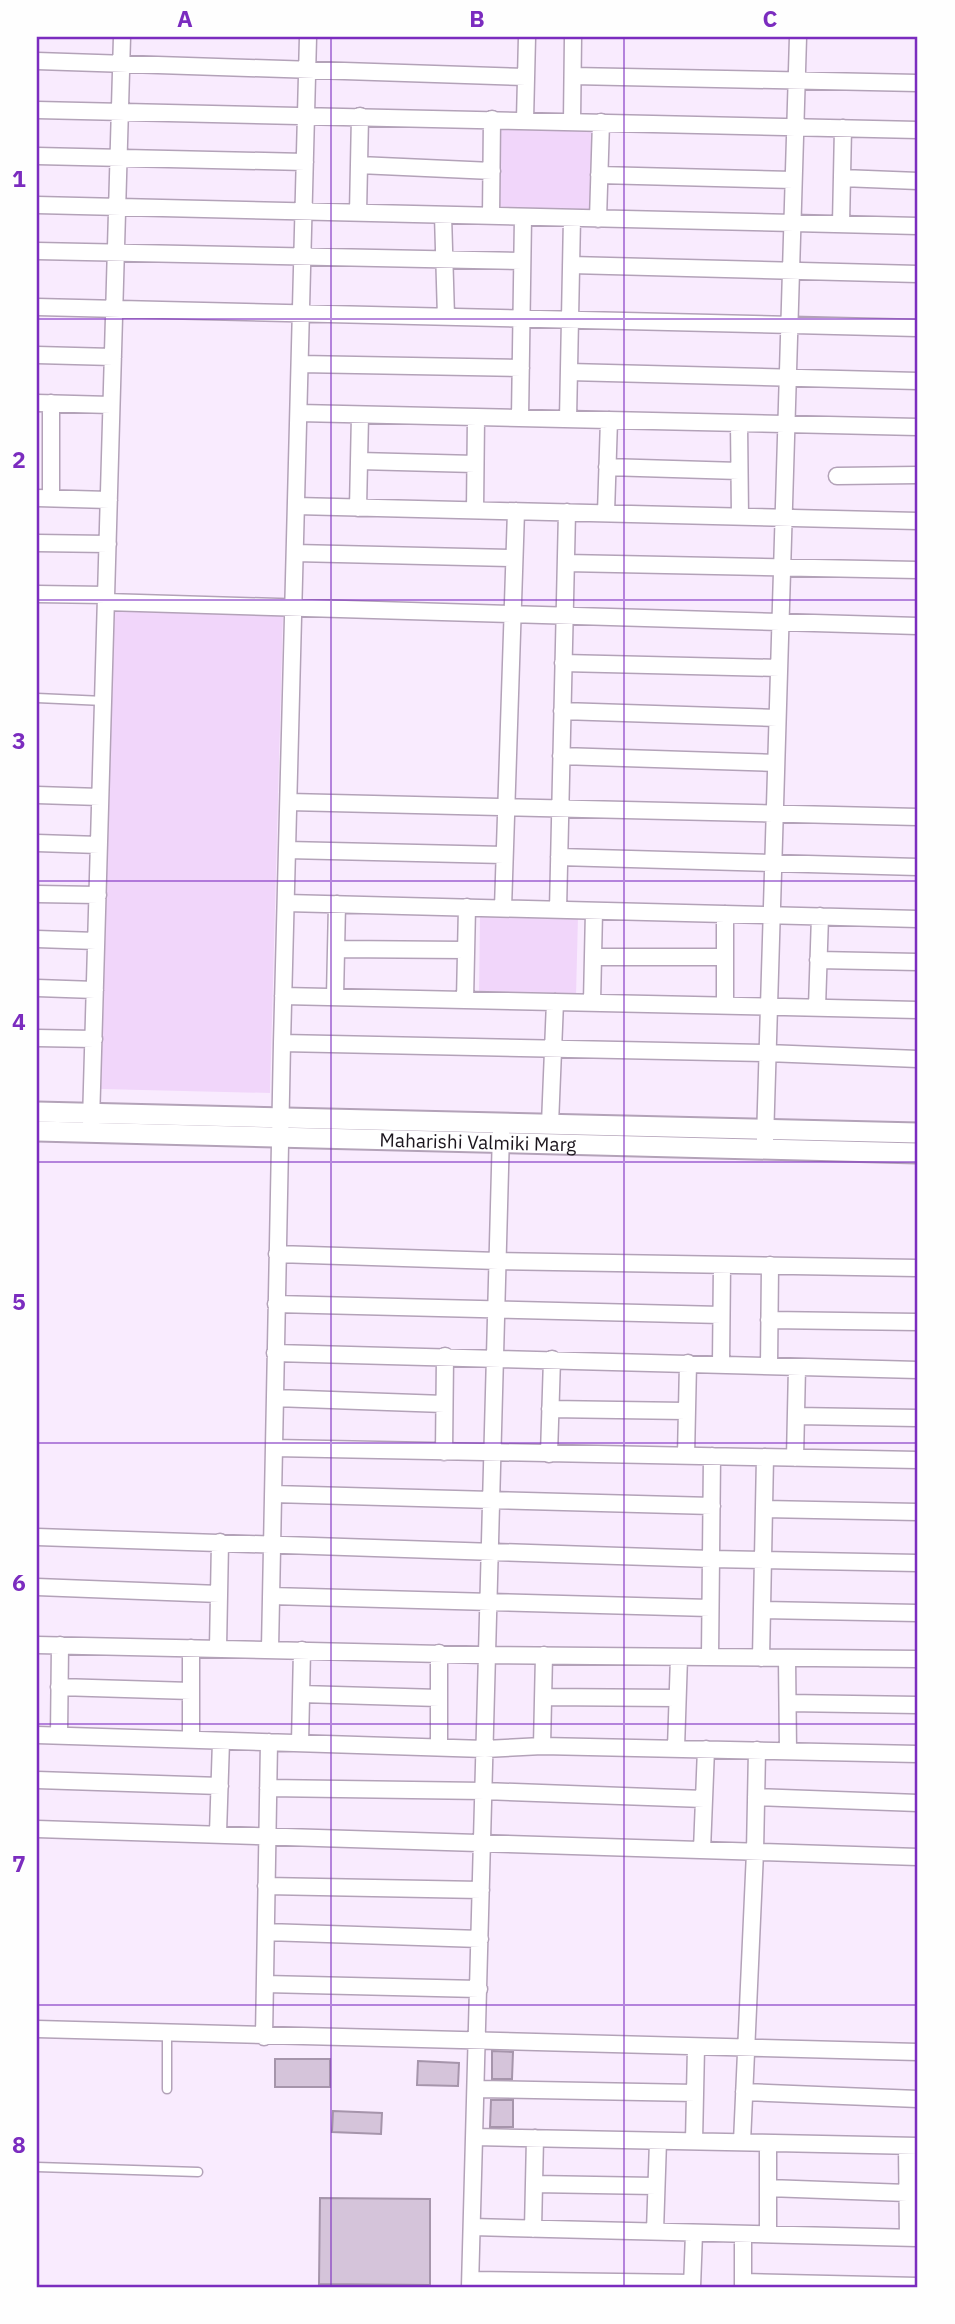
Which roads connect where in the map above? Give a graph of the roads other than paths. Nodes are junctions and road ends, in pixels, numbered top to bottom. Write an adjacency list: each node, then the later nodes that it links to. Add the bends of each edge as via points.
1 (122, 37): 7 (street)
2 (308, 37): 8 (street)
3 (527, 37): 10 (street)
4 (573, 37): 9 (street)
5 (798, 37): 11 (street)
6 (37, 61): 7 (street)
7 (121, 63): 8 (street); 14 (street)
8 (307, 70): 10 (street); 15 (street)
9 (573, 76): 11 (street); 19 (street)
10 (526, 77): 18 (street)
11 (796, 81): 12 (street); 21 (street)
12 (918, 83)
13 (37, 110): 14 (street)
14 (120, 110): 15 (street); 25 (street)
15 (306, 115): 16 (street); 26 (street)
16 (360, 116): 17 (street); 27 (street)
17 (492, 119): 18 (street); 28 (street)
18 (525, 120): 19 (street)
19 (572, 121): 20 (street)
20 (601, 122): 21 (street); 29 (street)
21 (795, 127): 22 (street); 31 (street)
22 (843, 128): 23 (street); 30 (street)
23 (918, 130)
24 (37, 156): 25 (street)
25 (118, 158): 26 (street); 34 (street)
26 (305, 162): 35 (street)
27 (359, 165): 28 (street); 36 (street)
28 (492, 171): 38 (street)
29 (600, 175): 31 (street); 41 (street)
30 (842, 178): 32 (street); 43 (street)
31 (793, 180): 42 (street)
32 (918, 181)
33 (37, 205): 34 (street)
34 (117, 207): 35 (street); 46 (street)
35 (304, 212): 36 (street); 47 (street)
36 (358, 213): 37 (street)
37 (443, 215): 38 (street); 48 (street)
38 (491, 216): 39 (street)
39 (523, 217): 40 (street); 49 (street)
40 (572, 218): 41 (street); 50 (street)
41 (598, 219): 42 (street)
42 (792, 223): 43 (street); 51 (street)
43 (841, 224): 44 (street)
44 (918, 226)
45 (37, 251): 46 (street)
46 (116, 252): 47 (street); 54 (street)
47 (303, 257): 48 (street); 55 (street)
48 (444, 259): 49 (street); 56 (street)
49 (522, 261): 57 (street)
50 (571, 265): 51 (street); 58 (street)
51 (791, 271): 52 (street); 59 (street)
52 (918, 274)
53 (37, 307): 54 (street)
54 (114, 310): 55 (street); 62 (street)
55 (301, 313): 56 (street); 63 (street)
56 (446, 317): 57 (street)
57 (521, 318): 58 (street); 64 (street)
58 (570, 320): 59 (street); 65 (street)
59 (789, 325): 60 (street); 66 (street)
60 (918, 328)
61 (37, 355): 62 (street)
62 (113, 358): 69 (street)
63 (300, 363): 64 (street); 70 (street)
64 (521, 368): 73 (street)
65 (569, 372): 66 (street); 74 (street)
66 (788, 377): 67 (street); 77 (street)
67 (918, 381)
68 (44, 403): 69 (street); 79 (street)
69 (111, 405): 87 (street)
70 (299, 413): 71 (street); 88 (street)
71 (360, 415): 72 (street); 80 (street)
72 (476, 417): 73 (street); 81 (street)
73 (520, 418): 74 (street)
74 (568, 419): 75 (street)
75 (609, 420): 76 (street); 82 (street)
76 (739, 423): 77 (street); 83 (street)
77 (786, 424): 78 (street); 95 (street)
78 (918, 427)
79 (44, 454): 86 (street)
80 (359, 461): 81 (street); 89 (street)
81 (475, 464): 90 (street)
82 (607, 467): 83 (street); 93 (street)
83 (739, 471): 94 (street)
84 (918, 475): 85 (street)
85 (836, 476)
86 (44, 498): 87 (street)
87 (109, 500): 98 (street)
88 (296, 506): 89 (street); 99 (street)
89 (358, 508): 90 (street)
90 (475, 510): 91 (street)
91 (516, 511): 92 (street); 100 (street)
92 (567, 512): 93 (street); 101 (street)
93 (606, 513): 94 (street)
94 (740, 516): 95 (street)
95 (783, 517): 96 (street); 102 (street)
96 (918, 521)
97 (37, 543): 98 (street)
98 (108, 544): 105 (street)
99 (295, 553): 100 (street); 106 (street)
100 (514, 558): 107 (street)
101 (566, 563): 102 (street); 108 (street)
102 (782, 567): 103 (street); 109 (street)
103 (918, 570)
104 (37, 594): 105 (street)
105 (106, 599): 106 (street); 114 (street)
106 (294, 607): 107 (street); 121 (street)
107 (512, 614): 108 (street); 122 (street)
108 (565, 615): 109 (street); 111 (street)
109 (780, 623): 110 (street); 112 (street)
110 (918, 626)
111 (564, 663): 112 (street); 115 (street)
112 (779, 668): 116 (street)
113 (37, 698): 114 (lane)
114 (104, 701): 120 (street)
115 (562, 711): 116 (street); 117 (street)
116 (777, 718): 118 (street)
117 (561, 756): 118 (street); 123 (street)
118 (776, 763): 124 (street)
119 (37, 795): 120 (street)
120 (100, 797): 127 (street)
121 (289, 802): 122 (street); 128 (street)
122 (506, 807): 123 (street); 129 (street)
123 (560, 808): 124 (street); 130 (street)
124 (774, 813): 125 (street); 131 (street)
125 (918, 817)
126 (37, 844): 127 (street)
127 (99, 845): 134 (street)
128 (287, 850): 129 (street); 135 (street)
129 (504, 855): 138 (street)
130 (559, 857): 131 (street); 139 (street)
131 (773, 863): 132 (street); 142 (street)
132 (918, 867)
133 (37, 894): 134 (street)
134 (98, 895): 146 (street)
135 (286, 903): 136 (street); 155 (street)
136 (337, 904): 137 (street); 147 (street)
137 (467, 907): 138 (street); 148 (street)
138 (503, 908): 139 (street)
139 (558, 910): 140 (street)
140 (594, 911): 141 (street); 149 (street)
141 (725, 914): 142 (street); 150 (street)
142 (771, 915): 143 (street); 161 (street)
143 (820, 916): 144 (street); 151 (street)
144 (918, 919)
145 (37, 939): 146 (street)
146 (96, 941): 154 (street)
147 (336, 949): 148 (street); 156 (street)
148 (466, 950): 157 (street)
149 (593, 957): 150 (street); 159 (street)
150 (726, 957): 160 (street)
151 (818, 960): 152 (street); 162 (street)
152 (918, 962)
153 (37, 988): 154 (street)
154 (95, 990): 165 (street)
155 (283, 996): 156 (street); 166 (street)
156 (335, 997): 157 (street)
157 (465, 1000): 158 (street)
158 (555, 1002): 159 (street); 167 (street)
159 (592, 1002): 160 (street)
160 (725, 1005): 161 (street)
161 (769, 1006): 162 (street); 168 (street)
162 (817, 1007): 163 (street)
163 (918, 1010)
164 (37, 1038): 165 (street)
165 (94, 1039): 171 (street)
166 (282, 1043): 167 (street); 173 (street)
167 (552, 1049): 168 (street); 172 (street)
168 (767, 1053): 169 (street); 174 (street)
169 (918, 1059)
170 (37, 1112): 171 (street, Maharishi Valmiki Marg)
171 (91, 1123): 173 (street, Maharishi Valmiki Marg); 175 (street, Maharishi Valmiki Marg)
172 (550, 1124): 174 (street, Maharishi Valmiki Marg); 176 (street, Maharishi Valmiki Marg)
173 (280, 1127): 176 (street, Maharishi Valmiki Marg); 180 (street)
174 (765, 1129): 177 (street, Maharishi Valmiki Marg); 178 (street)
175 (37, 1131)
176 (501, 1133): 178 (street, Maharishi Valmiki Marg); 181 (street)
177 (918, 1133)
178 (764, 1150): 179 (street, Maharishi Valmiki Marg)
179 (918, 1153)
180 (278, 1254): 181 (street); 185 (street)
181 (498, 1261): 182 (street); 186 (street)
182 (722, 1265): 183 (street); 187 (street)
183 (770, 1265): 184 (street); 188 (street)
184 (918, 1268)
185 (276, 1304): 186 (street); 190 (street)
186 (496, 1310): 187 (street); 192 (street)
187 (721, 1315): 195 (street)
188 (769, 1320): 189 (street); 196 (street)
189 (918, 1322)
190 (275, 1353): 191 (street); 199 (street)
191 (444, 1356): 192 (street); 200 (street)
192 (495, 1358): 193 (street); 207 (street)
193 (552, 1359): 194 (street); 201 (street)
194 (688, 1363): 195 (street); 202 (street)
195 (721, 1364): 196 (street)
196 (769, 1366): 197 (street)
197 (797, 1367): 198 (street); 203 (street)
198 (918, 1370)
199 (275, 1398): 200 (street); 205 (street)
200 (444, 1404): 206 (street)
201 (550, 1409): 202 (street); 208 (street)
202 (686, 1411): 209 (street)
203 (796, 1416): 204 (street); 212 (street)
204 (918, 1418)
205 (274, 1448): 206 (street); 214 (street)
206 (444, 1452): 207 (street)
207 (493, 1453): 208 (street); 215 (street)
208 (549, 1454): 209 (street)
209 (686, 1456): 210 (street)
210 (712, 1456): 211 (street); 216 (street)
211 (765, 1457): 212 (street); 217 (street)
212 (795, 1458): 213 (street)
213 (918, 1460)
214 (273, 1494): 215 (street); 221 (street)
215 (491, 1500): 216 (street); 222 (street)
216 (712, 1506): 223 (street)
217 (764, 1509): 218 (street); 224 (street)
218 (918, 1512)
219 (37, 1537): 220 (street)
220 (220, 1542): 221 (street); 227 (street)
221 (272, 1544): 222 (street); 228 (street)
222 (490, 1551): 223 (street); 229 (street)
223 (710, 1559): 224 (street); 230 (street)
224 (763, 1559): 225 (street); 231 (street)
225 (918, 1563)
226 (37, 1587): 227 (street)
227 (219, 1594): 236 (street)
228 (271, 1596): 229 (street); 237 (street)
229 (489, 1604): 230 (street); 240 (street)
230 (710, 1608): 243 (street)
231 (762, 1610): 232 (street); 244 (street)
232 (918, 1613)
233 (37, 1644): 234 (street)
234 (60, 1645): 235 (street); 247 (street)
235 (191, 1648): 236 (street); 248 (street)
236 (218, 1648): 237 (street)
237 (270, 1649): 238 (street)
238 (302, 1650): 239 (street); 249 (street)
239 (439, 1653): 240 (street); 251 (street)
240 (487, 1655): 241 (street); 264 (street)
241 (544, 1655): 242 (street); 250 (street)
242 (679, 1657): 243 (street); 252 (street)
243 (710, 1657): 244 (street)
244 (761, 1657): 245 (street)
245 (787, 1657): 246 (street); 253 (street)
246 (918, 1659)
247 (60, 1687): 248 (street); 256 (street)
248 (191, 1691): 257 (street)
249 (301, 1694): 251 (street); 260 (street)
250 (543, 1697): 252 (street); 261 (street)
251 (439, 1698): 262 (street)
252 (677, 1698): 263 (street)
253 (788, 1703): 254 (street); 267 (street)
254 (918, 1705)
255 (37, 1735): 256 (street)
256 (59, 1736): 257 (street)
257 (191, 1740): 258 (street)
258 (221, 1741): 259 (street); 270 (street)
259 (269, 1742): 260 (street); 271 (street)
260 (300, 1743): 262 (street)
261 (542, 1746): 263 (street); 264 (street)
262 (439, 1747): 264 (street)
263 (676, 1748): 265 (street)
264 (485, 1749): 272 (street)
265 (706, 1749): 266 (street); 274 (street)
266 (757, 1750): 267 (street); 273 (street)
267 (788, 1751): 268 (street)
268 (918, 1754)
269 (37, 1780): 270 (street)
270 (220, 1786): 277 (street)
271 (268, 1788): 272 (street); 278 (street)
272 (484, 1791): 274 (street); 279 (street)
273 (756, 1797): 275 (street); 281 (street)
274 (704, 1799): 280 (street)
275 (918, 1803)
276 (37, 1829): 277 (street)
277 (218, 1833): 278 (street)
278 (267, 1836): 279 (street); 283 (street)
279 (482, 1843): 280 (street); 284 (street)
280 (702, 1850): 281 (street)
281 (755, 1852): 282 (street); 294 (street)
282 (918, 1857)
283 (266, 1886): 284 (street); 285 (street)
284 (481, 1890): 286 (street)
285 (266, 1932): 286 (street); 287 (street)
286 (480, 1939): 288 (street)
287 (265, 1984): 288 (street); 291 (street)
288 (478, 1989): 292 (street)
289 (37, 2029): 290 (street)
290 (167, 2034): 291 (street); 296 (lane)
291 (264, 2037): 292 (street)
292 (477, 2042): 293 (street); 297 (street)
293 (696, 2047): 294 (street); 299 (street)
294 (746, 2048): 295 (street); 298 (street)
295 (918, 2052)
296 (167, 2089)
297 (476, 2090): 299 (street); 301 (street)
298 (744, 2092): 300 (street); 305 (street)
299 (695, 2093): 304 (street)
300 (918, 2099)
301 (475, 2137): 302 (street); 314 (street)
302 (535, 2138): 303 (street); 310 (street)
303 (657, 2141): 304 (street); 311 (street)
304 (694, 2141): 305 (street)
305 (742, 2142): 306 (street)
306 (768, 2143): 307 (street); 312 (street)
307 (912, 2146): 313 (street)
308 (37, 2167): 309 (lane)
309 (198, 2172)
310 (534, 2184): 311 (street); 315 (street)
311 (656, 2186): 316 (street)
312 (768, 2188): 313 (street); 319 (street)
313 (907, 2193): 320 (street)
314 (472, 2227): 315 (street); 321 (street)
315 (533, 2229): 316 (street)
316 (655, 2231): 317 (street)
317 (694, 2233): 318 (street); 322 (street)
318 (743, 2234): 319 (street); 323 (street)
319 (768, 2234): 320 (street)
320 (913, 2238)
321 (471, 2283): 322 (street)
322 (692, 2285)
323 (743, 2285): 324 (street)
324 (918, 2286)

